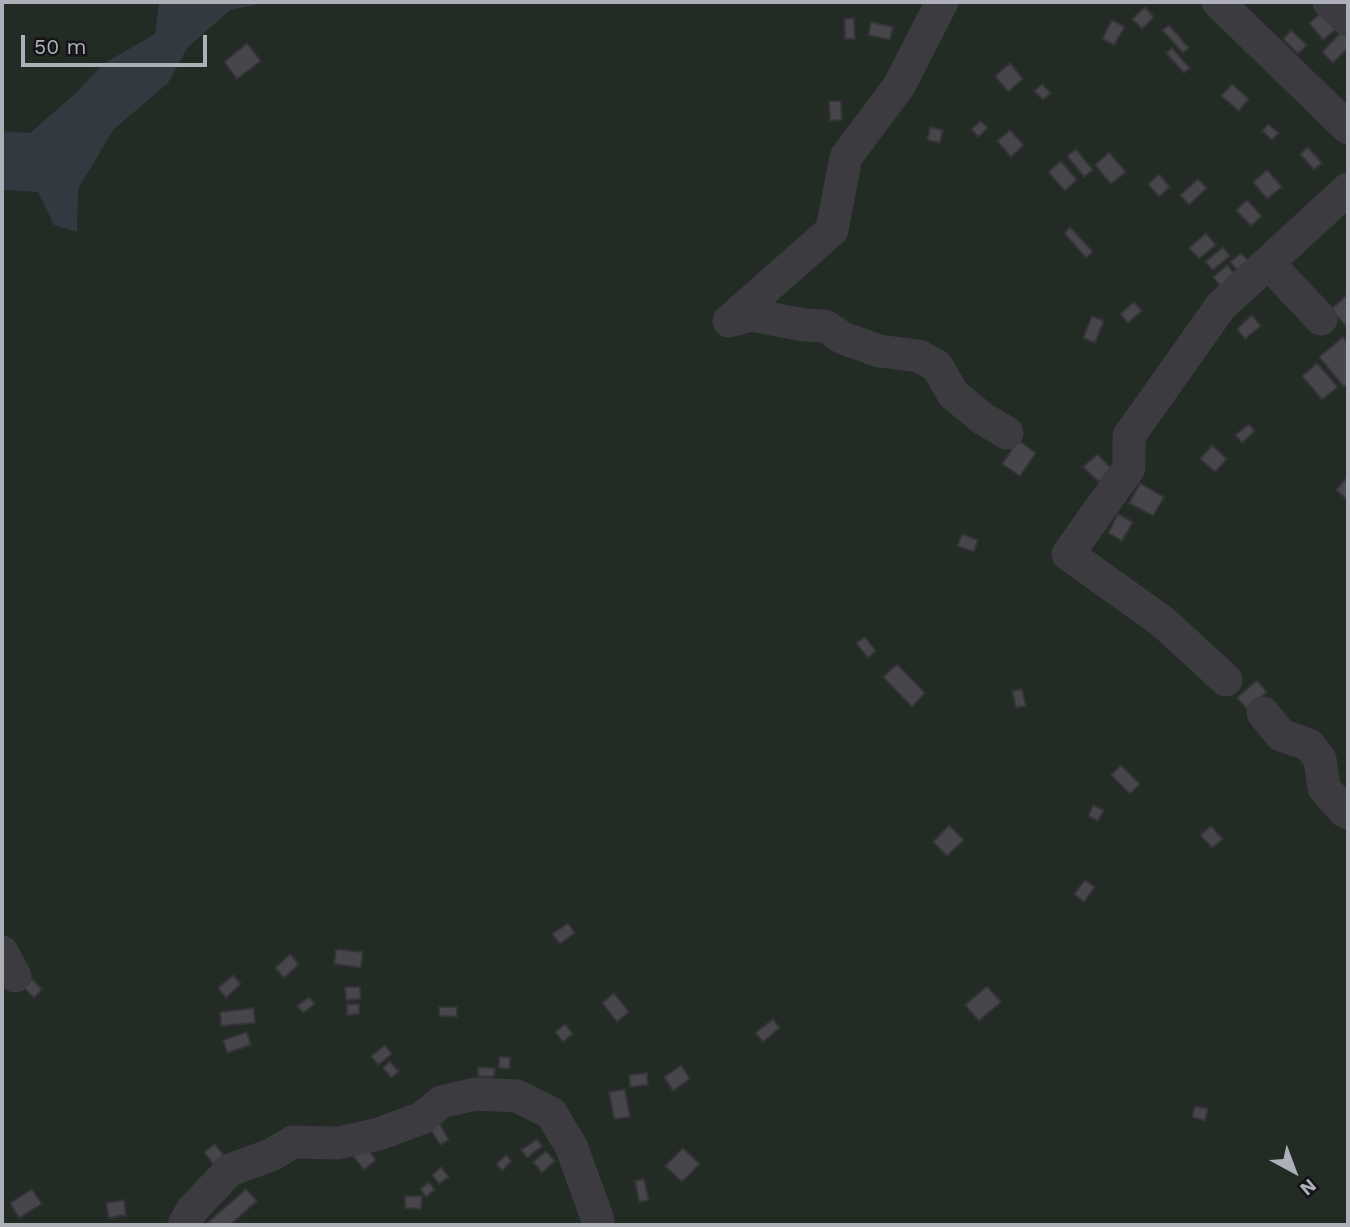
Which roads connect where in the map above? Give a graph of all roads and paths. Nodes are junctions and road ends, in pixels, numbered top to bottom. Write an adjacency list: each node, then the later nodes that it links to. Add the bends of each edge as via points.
1 (942, 2): 9 (street, via 899,86 846,156 832,230 729,321 751,316 825,326 879,351 919,356 937,366 953,394)
2 (1218, 2): 5 (street)
3 (1329, 2): 4 (street)
4 (1348, 20)
5 (1348, 128)
6 (1346, 196): 7 (street)
7 (1268, 263): 8 (street); 10 (street, via 1221,306 1129,436 1129,468 1068,554 1163,622)
8 (1321, 319)
9 (1007, 433)
10 (1226, 680)
11 (1264, 713): 12 (street, via 1281,735 1309,744 1320,759 1324,788)
12 (1348, 813)
13 (598, 1220): 14 (street, via 571,1146 551,1113 517,1096 475,1094 441,1102 422,1118 379,1134 338,1143 293,1142 230,1170)
14 (184, 1225)

